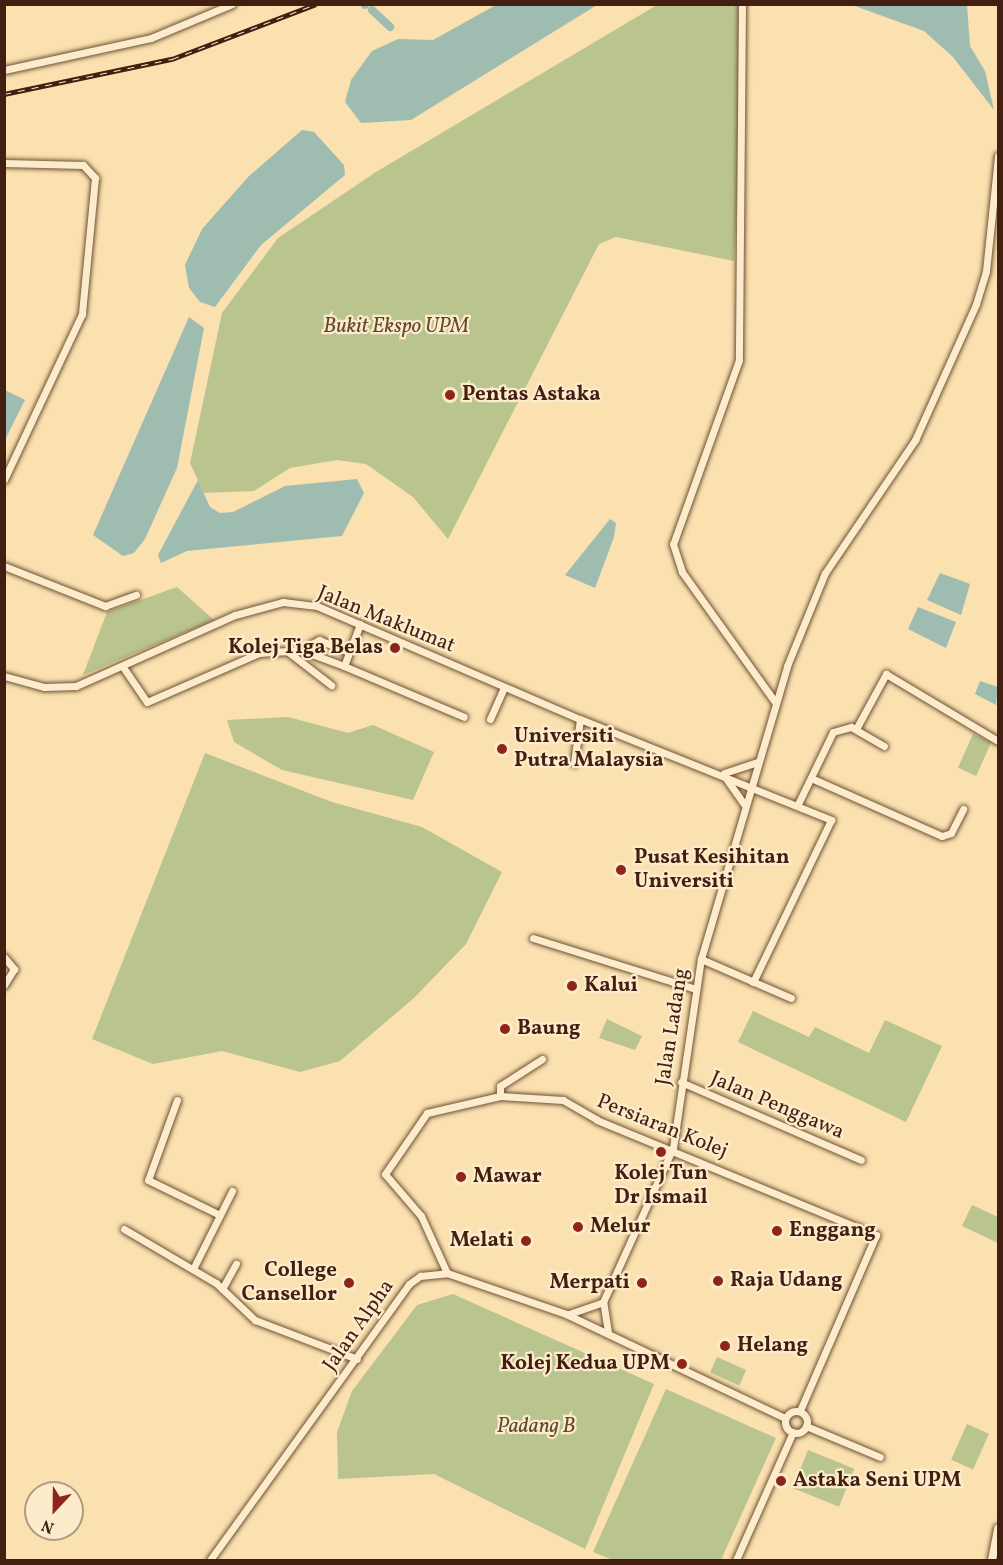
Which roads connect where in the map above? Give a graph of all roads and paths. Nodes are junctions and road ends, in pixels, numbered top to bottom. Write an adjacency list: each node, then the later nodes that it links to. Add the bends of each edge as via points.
1 (232, 4): 3 (street, via 151,38)
2 (742, 4): 18 (street, via 739,360 673,544 682,572)
3 (4, 70)
4 (999, 156): 18 (street, Jalan Ladang, via 986,271 976,304 915,440 825,573)
5 (4, 163): 6 (street, via 82,165 95,178 82,314)
6 (4, 480)
7 (4, 566): 8 (street, via 105,606)
8 (136, 595)
9 (360, 624): 12 (street); 14 (street, Jalan Maklumat, via 317,606 283,602 235,615); 17 (street, Jalan Maklumat)
10 (302, 650): 11 (street); 12 (street, via 319,640); 13 (street)
11 (287, 651): 14 (street, via 259,653 147,702); 16 (street)
12 (349, 652): 13 (street)
13 (344, 666): 19 (street)
14 (123, 667): 15 (street, Jalan Maklumat, via 62,688)
15 (4, 676)
16 (331, 685)
17 (504, 687): 20 (street); 21 (street, Jalan Maklumat)
18 (775, 702): 25 (street, Jalan Ladang)
19 (464, 717)
20 (490, 719)
21 (580, 719): 26 (street); 27 (street, Jalan Maklumat)
22 (856, 729): 23 (street, via 886,674); 24 (street); 28 (street, via 833,732)
23 (999, 741)
24 (884, 746)
25 (757, 762): 27 (street, via 741,772); 29 (street, Jalan Ladang)
26 (574, 763)
27 (721, 773): 29 (street, Jalan Maklumat); 30 (street)
28 (811, 778): 31 (street); 32 (street, via 942,836 951,833)
29 (750, 785): 30 (street, Jalan Ladang); 31 (street, Jalan Maklumat)
30 (744, 804): 35 (street, Jalan Ladang)
31 (798, 804): 36 (street, Jalan Maklumat, via 831,820)
32 (963, 809)
33 (533, 938): 38 (street)
34 (4, 957): 37 (street, via 14,969)
35 (701, 959): 36 (street); 38 (street, Jalan Ladang)
36 (753, 982): 39 (street)
37 (4, 985)
38 (696, 989): 41 (street, Jalan Ladang)
39 (791, 998)
40 (542, 1059): 42 (street, via 500,1086)
41 (681, 1082): 44 (street, Jalan Ladang); 45 (street, Jalan Penggawa)
42 (500, 1096): 44 (street, Persiaran Kolej, via 553,1096 597,1120); 51 (street, Persiaran Kolej, via 427,1113 385,1174 421,1216)
43 (177, 1100): 47 (street, via 148,1180)
44 (673, 1148): 53 (street, Jalan Ladang); 57 (street, Persiaran Kolej, via 876,1234)
45 (861, 1160)
46 (232, 1191): 47 (street)
47 (218, 1214): 50 (street)
48 (124, 1229): 50 (street)
49 (236, 1264): 52 (street)
50 (194, 1267): 52 (street)
51 (447, 1273): 54 (street); 56 (street, Jalan Alpha, via 409,1284)
52 (222, 1289): 56 (street, via 255,1320)
53 (603, 1302): 54 (street); 55 (street)
54 (566, 1314): 55 (street)
55 (608, 1332): 58 (street)
56 (357, 1359): 63 (street, Jalan Alpha)
57 (800, 1411): 58 (street); 59 (street)
58 (785, 1418): 60 (street)
59 (806, 1426): 60 (street); 61 (street)
60 (793, 1432): 64 (street)
61 (880, 1457)
62 (999, 1529): 65 (street)
63 (210, 1560)
64 (736, 1560)
65 (992, 1560)

